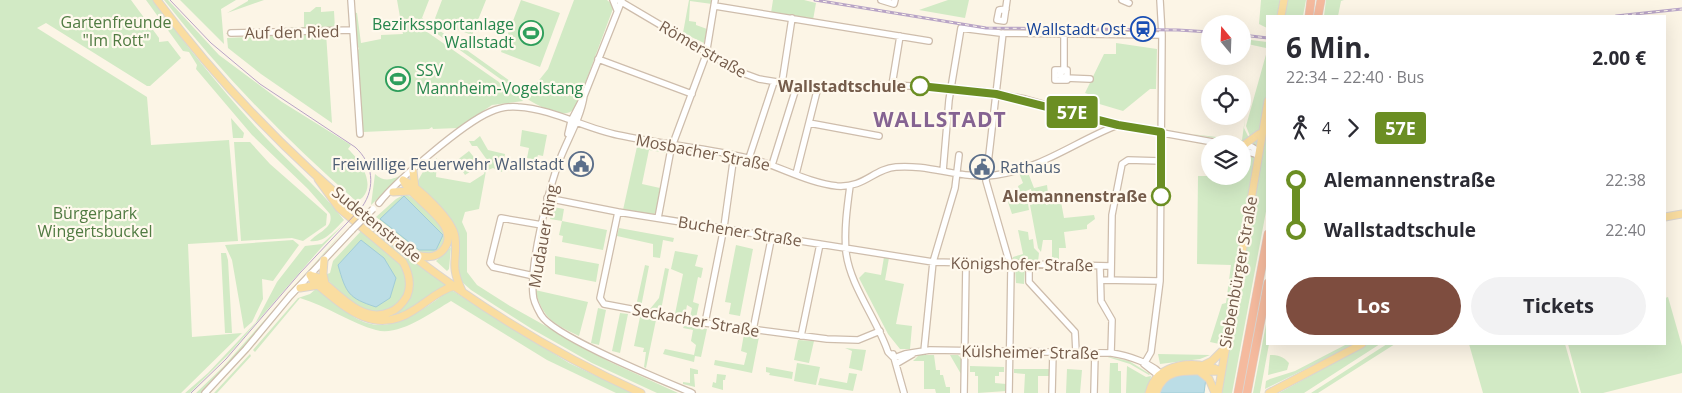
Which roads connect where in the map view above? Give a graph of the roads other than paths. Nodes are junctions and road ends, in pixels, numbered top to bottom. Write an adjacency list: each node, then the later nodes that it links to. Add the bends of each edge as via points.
1 (157, 0): 60 (main road, Sudetenstraße, via 237,96)
2 (351, 0): 21 (street, Auf den Ried)
3 (613, 0): 16 (street)
4 (881, 0): 5 (street, via 894,4)
5 (895, 0)
6 (1007, 0): 15 (street)
7 (1122, 0): 14 (street)
8 (1160, 0): 25 (street)
9 (1284, 0): 17 (main road)
10 (1311, 0): 18 (highway)
11 (1320, 0): 19 (highway)
12 (621, 1): 16 (street, Mudauer Ring); 28 (street, Römerstraße)
13 (715, 3): 20 (street); 28 (street)
14 (1129, 3)
15 (1006, 9)
16 (617, 10): 29 (street, Mudauer Ring)
17 (1282, 15)
18 (1309, 15)
19 (1318, 15)
20 (792, 18): 26 (street); 32 (street)
21 (353, 30): 22 (street, Auf den Ried); 45 (street)
22 (231, 33)
23 (1003, 33): 24 (street); 36 (street, via 961,28); 38 (street)
24 (1064, 33): 25 (street); 30 (street, via 1063,70 1060,75)
25 (1161, 33): 44 (street)
26 (900, 36): 27 (street); 34 (street)
27 (929, 41)
28 (707, 51): 31 (street, Römerstraße, via 745,74); 37 (street)
29 (598, 59): 37 (street); 41 (street, Mudauer Ring)
30 (1090, 79)
31 (774, 82): 32 (street, Römerstraße); 55 (street)
32 (782, 83): 33 (street, Römerstraße)
33 (797, 85): 35 (street, Römerstraße); 57 (street)
34 (892, 85): 35 (street, Römerstraße); 36 (street, Römerstraße)
35 (818, 86): 42 (street)
36 (951, 88): 38 (street, Römerstraße); 59 (street)
37 (692, 94): 50 (street)
38 (996, 94): 43 (street, Römerstraße); 63 (street)
39 (1266, 106): 46 (main road, Siebenbürger Straße)
40 (1266, 108): 52 (main road, Siebenbürger Straße)
41 (573, 122): 50 (street, Mosbacher Straße, via 616,135); 58 (street, Mosbacher Straße, via 517,107 490,112 457,134); 68 (street, Mudauer Ring)
42 (809, 123): 47 (street); 61 (street)
43 (1111, 125): 44 (street, Mosbacher Straße); 63 (street, Mosbacher Straße, via 1054,157)
44 (1161, 132): 48 (street); 56 (street)
45 (360, 134)
46 (1259, 134): 49 (main road); 52 (main road, Siebenbürger Straße)
47 (879, 136)
48 (1201, 140)
49 (1251, 140)
50 (672, 146): 53 (street, Mosbacher Straße); 73 (street)
51 (1251, 150): 52 (street)
52 (1258, 153): 104 (main road, Siebenbürger Straße)
53 (734, 155): 55 (street, Mosbacher Straße); 75 (street)
54 (959, 156): 62 (street)
55 (749, 158): 57 (street, Mosbacher Straße)
56 (1161, 161): 87 (street, via 1128,160 1122,164 1112,215); 92 (street)
57 (772, 165): 61 (street, Mosbacher Straße)
58 (414, 171): 64 (street, Mosbacher Straße); 66 (main road)
59 (943, 171): 62 (street, Mosbacher Straße); 65 (street, Mosbacher Straße, via 895,167)
60 (313, 172): 80 (main road, Sudetenstraße); 93 (main road, via 340,208 403,262 410,285 405,299 396,309 372,315 358,310)
61 (796, 174): 65 (street, Mosbacher Straße, via 829,185)
62 (958, 174): 63 (street, Mosbacher Straße); 82 (street)
63 (987, 176): 84 (street)
64 (403, 180): 66 (main road); 67 (street); 69 (street)
65 (850, 186): 79 (street)
66 (413, 190): 67 (main road); 80 (main road, via 443,223 448,235 440,254 425,257); 96 (main road, via 453,228 456,241 453,267)
67 (393, 192): 69 (street)
68 (547, 198): 70 (street, Buchener Straße); 74 (street, Mudauer Ring)
69 (379, 203): 81 (street, bridge)
70 (618, 212): 73 (street, Buchener Straße); 99 (street, Seckacher Straße, via 601,301)
71 (1682, 214): 72 (main road)
72 (1666, 217)
73 (658, 218): 75 (street, Buchener Straße)
74 (542, 225): 89 (street, Mudauer Ring); 89 (street, via 500,218 490,263 494,267)
75 (724, 227): 76 (street, Buchener Straße); 99 (street)
76 (772, 235): 77 (street, Buchener Straße); 100 (street)
77 (820, 244): 79 (street, Buchener Straße); 102 (street)
78 (1266, 245): 128 (highway)
79 (846, 248): 82 (street, Buchener Straße); 101 (street, via 856,282)
80 (411, 254): 94 (main road, Sudetenstraße)
81 (324, 260): 88 (street); 93 (main road)
82 (933, 262): 83 (street, Königshofer Straße); 105 (street)
83 (966, 264): 84 (street, Königshofer Straße); 106 (street)
84 (1011, 264): 85 (street, Königshofer Straße); 107 (street)
85 (1029, 265): 86 (street, Königshofer Straße); 109 (street, via 1028,282 1075,332)
86 (1100, 266): 87 (street, Königshofer Straße); 90 (street)
87 (1111, 266): 91 (street)
88 (310, 275): 93 (main road); 95 (street); 98 (street)
89 (534, 276): 119 (street, Mudauer Ring, via 535,302 542,317 553,326 625,364)
90 (1101, 280): 91 (street, Königshofer Straße); 111 (street, via 1101,301 1112,320)
91 (1111, 280): 92 (street, Königshofer Straße)
92 (1160, 281): 113 (street, via 1151,352)
93 (322, 284): 94 (main road, via 357,314 377,321 402,317 445,288); 95 (main road)
94 (454, 286): 96 (main road, Sudetenstraße)
95 (300, 288): 98 (street)
96 (463, 292): 118 (main road, Sudetenstraße, via 538,340)
97 (1266, 293): 129 (highway)
98 (272, 319): 117 (street)
99 (705, 324): 100 (street, Seckacher Straße)
100 (753, 330): 102 (street, Seckacher Straße)
101 (880, 331): 102 (street, Seckacher Straße, via 852,341); 112 (street)
102 (801, 336)
103 (1360, 345): 130 (main road)
104 (1226, 347): 114 (main road); 115 (main road, Siebenbürger Straße)
105 (924, 350): 106 (street, Külsheimer Straße); 112 (street, Külsheimer Straße)
106 (964, 350): 107 (street, Külsheimer Straße); 121 (street)
107 (1010, 351): 108 (street, Külsheimer Straße); 122 (street)
108 (1053, 352): 109 (street, Külsheimer Straße); 123 (street)
109 (1076, 352): 110 (street, Külsheimer Straße)
110 (1095, 353): 111 (street, Külsheimer Straße); 124 (street)
111 (1111, 353): 113 (street, Külsheimer Straße)
112 (895, 361): 120 (street)
113 (1144, 364): 116 (street, Külsheimer Straße, via 1153,367)
114 (1201, 368): 115 (main road); 116 (main road, via 1177,366); 127 (main road)
115 (1221, 371): 127 (main road, Siebenbürger Straße)
116 (1160, 376): 125 (main road); 126 (main road)
117 (206, 393)
118 (641, 393)
119 (692, 393)
120 (904, 393)
121 (964, 393)
122 (1009, 393)
123 (1052, 393)
124 (1094, 393)
125 (1150, 393)
126 (1156, 393)
127 (1216, 393)
128 (1238, 393)
129 (1247, 393)
130 (1269, 393)

